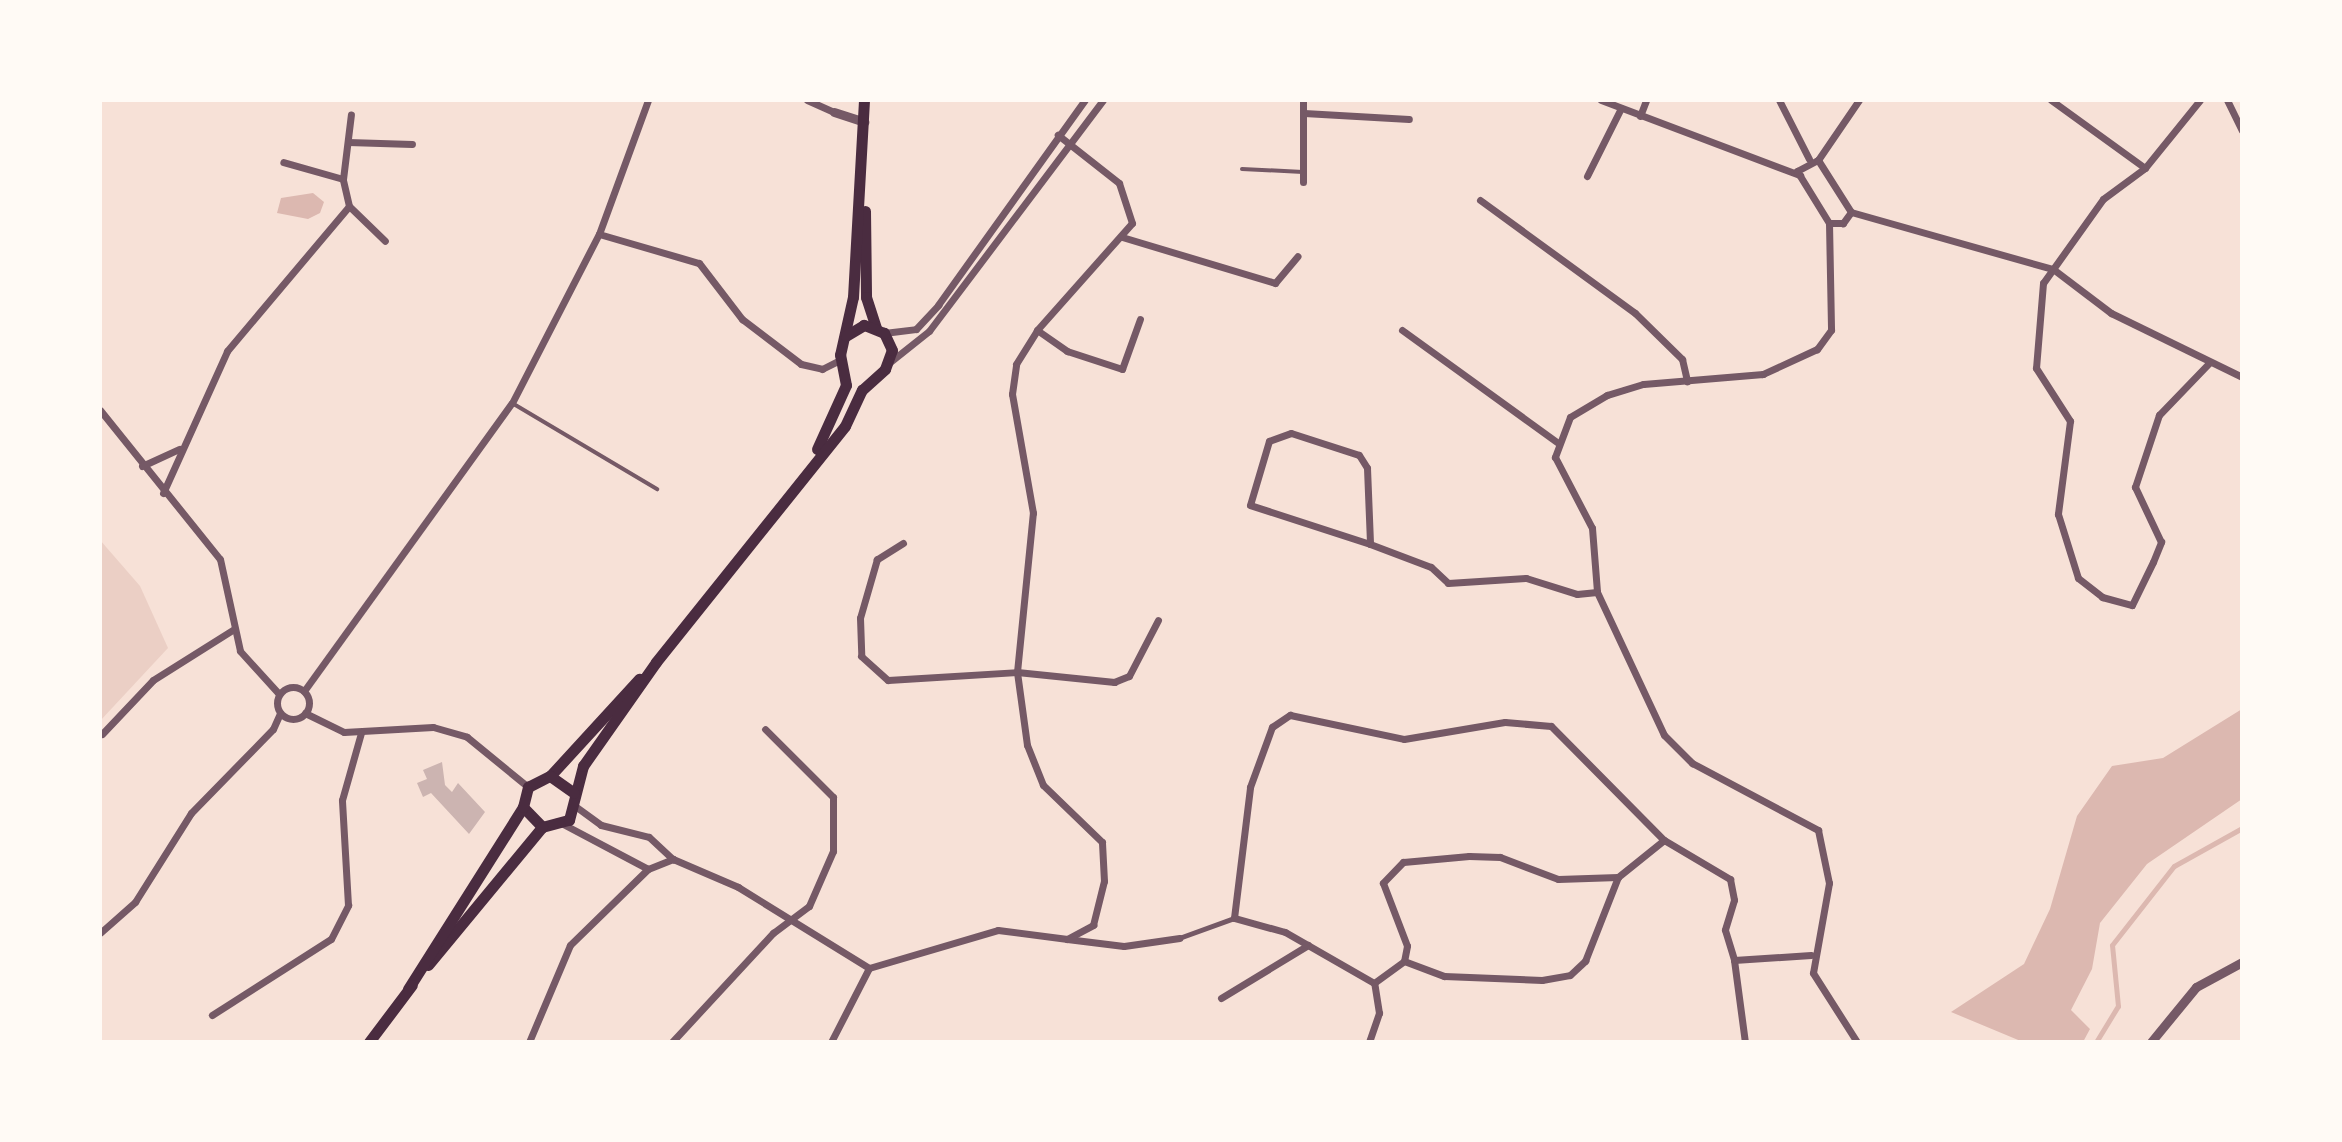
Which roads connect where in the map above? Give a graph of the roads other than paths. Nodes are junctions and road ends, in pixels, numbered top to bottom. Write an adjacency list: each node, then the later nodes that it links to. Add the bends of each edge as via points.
1 (648, 100): 41 (street)
2 (807, 100): 15 (street)
3 (864, 100): 20 (main road)
4 (1085, 100): 22 (street)
5 (1103, 100): 25 (street)
6 (1303, 100): 16 (street)
7 (1601, 100): 14 (street)
8 (1646, 100): 18 (street)
9 (1779, 100): 27 (street)
10 (1859, 100): 28 (street)
11 (2051, 100): 30 (street)
12 (2200, 100): 30 (street)
13 (2227, 100): 21 (street)
14 (1621, 108): 18 (street); 34 (street)
15 (834, 112): 20 (street)
16 (1304, 113): 19 (street); 32 (street)
17 (351, 114): 23 (street)
18 (1640, 116): 33 (street)
19 (1409, 119)
20 (864, 122): 26 (main road)
21 (2242, 131)
22 (1058, 135): 25 (street); 49 (street, via 938,305 916,329)
23 (348, 142): 24 (street); 35 (street)
24 (412, 144)
25 (1069, 144): 42 (street, via 1119,183 1131,204 1132,223); 51 (street, via 929,331)
26 (863, 151): 49 (main road, via 866,297); 50 (main road)
27 (1809, 159): 28 (street); 33 (street)
28 (1818, 160): 39 (street)
29 (283, 162): 35 (street)
30 (2145, 168): 45 (street, via 2103,199)
31 (1242, 169): 32 (lane)
32 (1303, 172): 36 (street)
33 (1800, 175): 40 (street)
34 (1587, 176)
35 (343, 179): 38 (street)
36 (1303, 182)
37 (1480, 200): 56 (street, via 1635,313 1682,359)
38 (349, 206): 43 (street); 60 (street, via 227,351)
39 (1851, 212): 40 (street, via 1843,223); 45 (street)
40 (1829, 223): 56 (street, via 1831,330 1817,349 1763,374)
41 (599, 234): 53 (street, via 699,263 742,319 801,364 822,369); 57 (street)
42 (1122, 237): 44 (street, via 1275,283); 47 (street)
43 (385, 241)
44 (1298, 256)
45 (2053, 269): 52 (street, via 2111,313); 52 (street, via 2043,283 2036,368 2070,421 2058,514 2078,578 2102,597 2132,605 2153,562 2161,542 2135,487 2159,415)
46 (1140, 319): 47 (street, via 1122,369 1067,351)
47 (1037, 330): 71 (street, via 1016,364 1012,394 1033,513)
48 (1402, 330): 59 (street)
49 (880, 331): 50 (main road, via 864,325); 51 (main road)
50 (846, 336): 53 (main road)
51 (890, 362): 54 (main road)
52 (2209, 363): 55 (street)
53 (844, 364): 54 (main road); 62 (main road, via 835,420)
54 (872, 377): 62 (main road, via 845,426)
55 (2242, 377)
56 (1687, 381): 59 (street, via 1607,395 1570,417)
57 (512, 403): 63 (lane); 72 (street)
58 (100, 410): 61 (street)
59 (1557, 442): 67 (street, via 1555,457 1592,528)
60 (179, 449): 61 (street); 64 (street)
61 (142, 466): 64 (street)
62 (803, 474): 70 (main road)
63 (657, 489)
64 (163, 493): 69 (street, via 220,559)
65 (903, 543): 71 (street, via 877,559 869,578 860,618 861,656 871,671 888,680)
66 (1370, 544): 66 (street, via 1367,468 1359,455 1291,433 1269,441 1250,505); 67 (street, via 1431,567 1448,583 1526,578 1577,594)
67 (1597, 592): 98 (street, via 1664,735 1692,763 1818,830 1829,883)
68 (1158, 620): 71 (street, via 1129,676 1114,682)
69 (234, 629): 73 (street, via 254,674); 78 (street, via 153,680)
70 (656, 662): 79 (main road); 81 (main road, via 583,766)
71 (1017, 672): 92 (street, via 1034,771 1102,842 1104,881)
72 (304, 691): 73 (street, via 291,687); 75 (street)
73 (279, 694): 74 (street)
74 (280, 713): 75 (street, via 293,719); 93 (street, via 273,729 191,813 135,902)
75 (305, 713): 77 (street)
76 (765, 729): 91 (street, via 833,797 838,828 809,906)
77 (361, 733): 80 (street, via 433,727 467,737); 106 (street, via 342,800 348,905 331,939)
78 (102, 734)
79 (550, 776): 80 (main road); 81 (main road)
80 (528, 787): 83 (main road)
81 (574, 793): 82 (main road)
82 (575, 806): 84 (main road); 87 (street, via 601,825 649,837)
83 (523, 807): 85 (main road); 104 (main road)
84 (563, 824): 85 (main road); 88 (street)
85 (542, 827): 104 (main road)
86 (1664, 840): 89 (street); 90 (street, via 1551,726 1505,722 1404,739 1290,715 1272,727 1250,787); 99 (street, via 1730,879 1734,900 1725,930)
87 (673, 859): 88 (street); 91 (street, via 738,887)
88 (648, 869): 108 (street, via 570,945)
89 (1618, 877): 100 (street, via 1585,961 1570,975 1459,977); 100 (street, via 1558,879 1500,857 1403,862 1383,883 1407,946)
90 (1234, 918): 94 (street); 97 (street, via 1261,921)
91 (788, 923): 102 (street); 109 (street)
92 (1093, 925): 95 (street); 96 (street)
93 (100, 933)
94 (1179, 938): 96 (street)
95 (1067, 939): 96 (street); 102 (street, via 998,930)
96 (1102, 944)
97 (1308, 945): 103 (street); 105 (street)
98 (1811, 955): 99 (street); 113 (street, via 1822,991)
99 (1734, 960): 112 (street)
100 (1404, 961): 103 (street)
101 (2242, 962): 114 (street, via 2196,987)
102 (869, 968): 110 (street)
103 (1374, 983): 111 (street, via 1379,1013)
104 (408, 989): 107 (main road)
105 (1221, 998)
106 (212, 1015)
107 (369, 1042)
108 (529, 1042)
109 (672, 1042)
110 (831, 1042)
111 (1369, 1042)
112 (1745, 1042)
113 (1857, 1042)
114 (2151, 1042)

